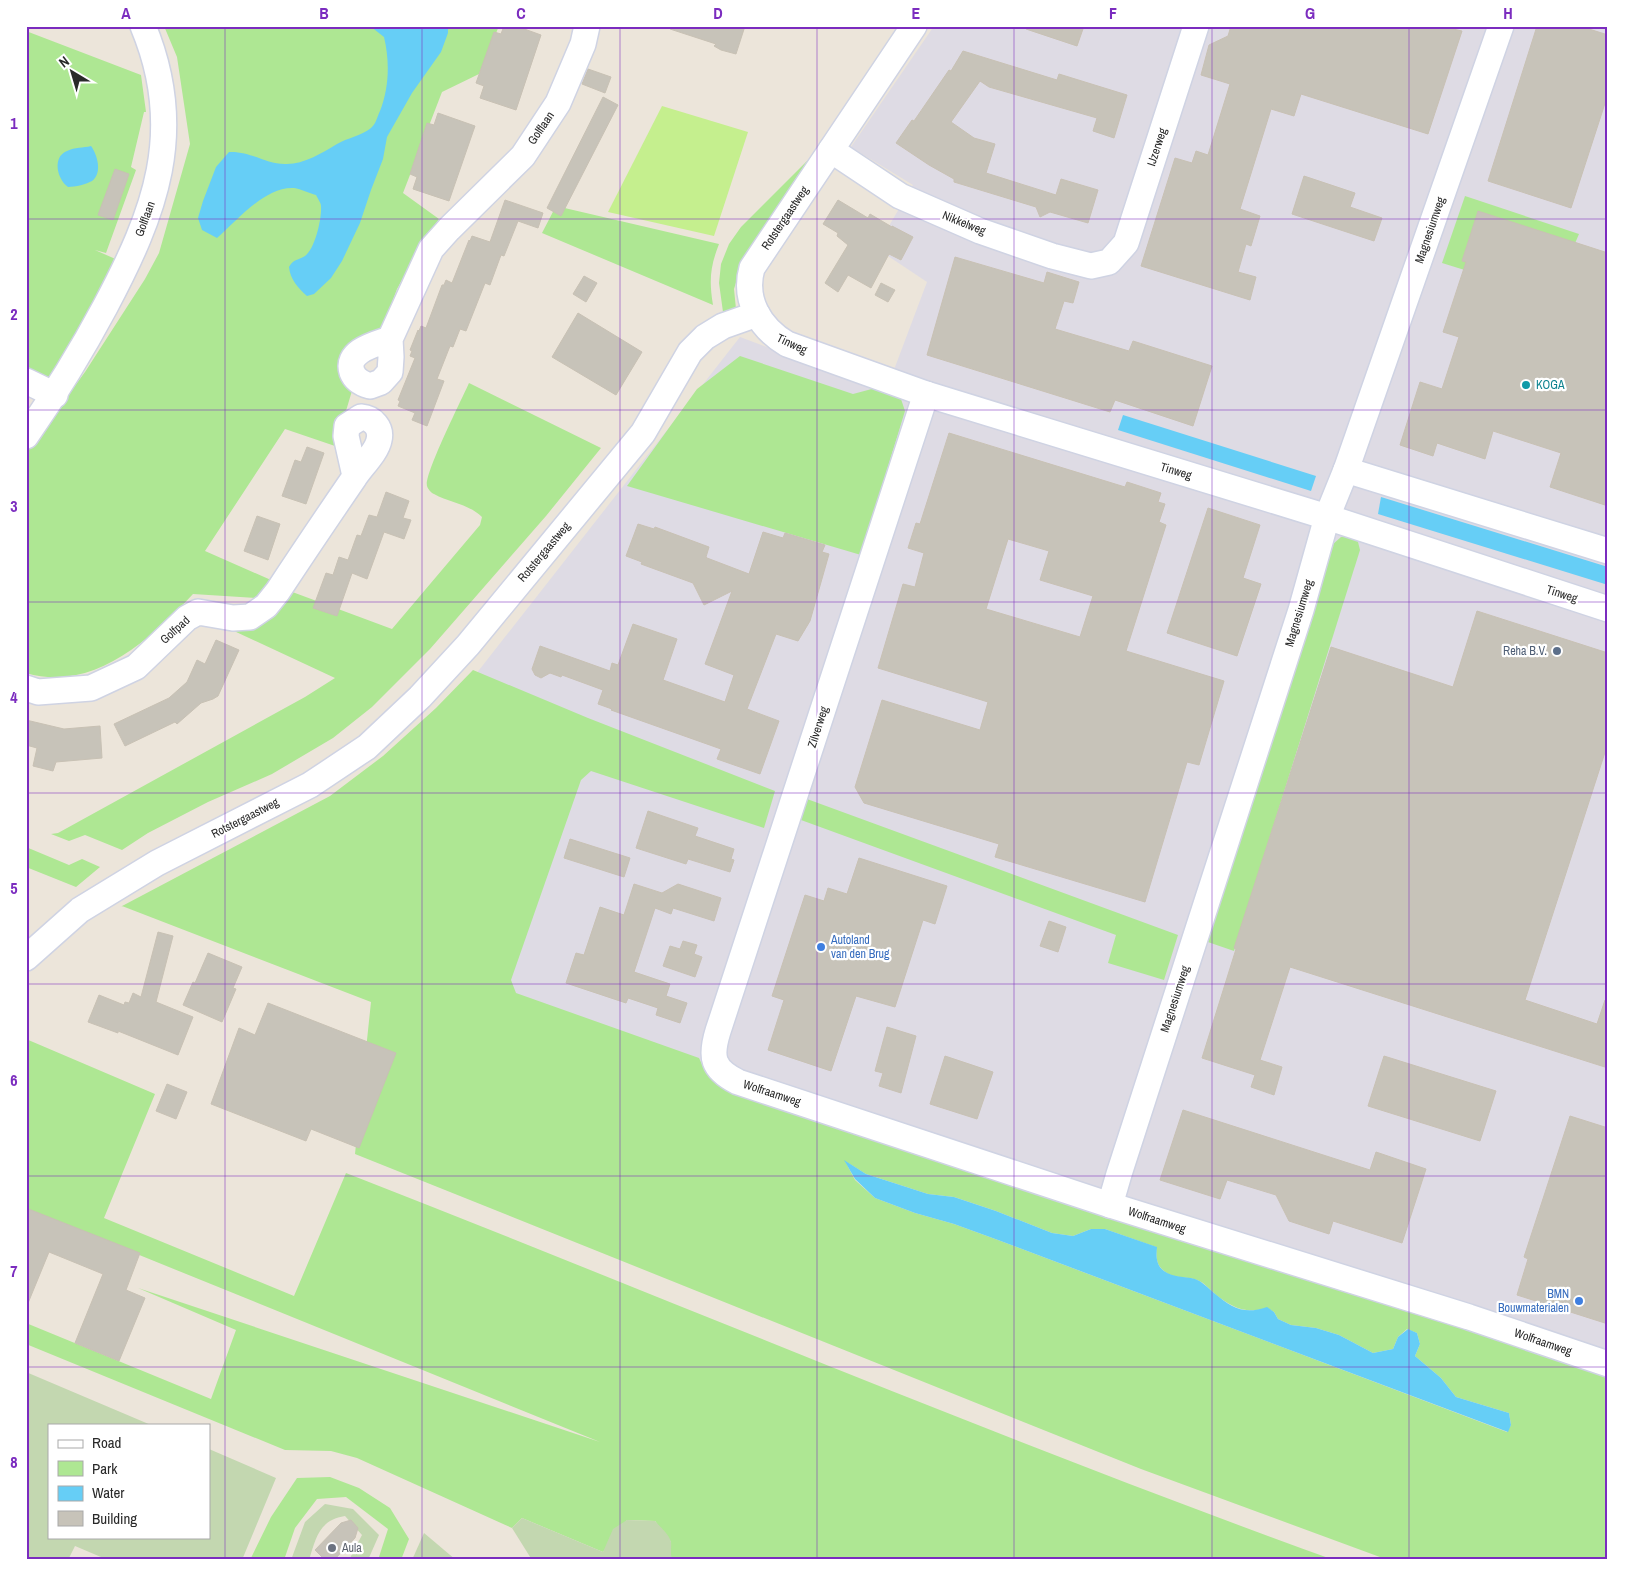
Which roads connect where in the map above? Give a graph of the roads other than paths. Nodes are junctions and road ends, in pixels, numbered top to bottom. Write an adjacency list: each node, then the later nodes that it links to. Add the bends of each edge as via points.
1 (143, 26): 12 (street, Golflaan, via 161,88 164,140 159,176 149,213 129,260)
2 (588, 26): 9 (street, Golflaan, via 558,103 522,156 432,249)
3 (914, 26): 6 (street, Rotstergaastweg)
4 (1196, 26): 7 (street, IJzerweg, via 1126,243)
5 (1501, 26): 14 (street, Magnesiumweg)
6 (831, 150): 7 (street, Nikkelweg, via 900,196 980,231 1091,266); 8 (street, Rotstergaastweg, via 752,268 748,290)
7 (1109, 262)
8 (757, 314): 11 (street, Tinweg, via 774,337 787,344); 20 (street, Rotstergaastweg, via 723,326 690,352 643,433 468,645 367,748 310,785 156,864 80,910)
9 (390, 339)
10 (26, 381): 12 (street)
11 (926, 394): 16 (street, Tinweg); 21 (street, Zilverweg, via 718,1031 713,1048)
12 (54, 395): 13 (street, Golflaan)
13 (26, 436)
14 (1346, 470): 16 (street, Magnesiumweg); 17 (street)
15 (355, 476): 19 (street, Golfpad, via 278,591 250,618 198,612 187,618 136,667 91,688 38,692)
16 (1327, 517): 18 (street, Tinweg); 22 (street, Magnesiumweg, via 1301,610)
17 (1608, 551)
18 (1608, 609)
19 (26, 688)
20 (26, 958)
21 (714, 1060): 22 (street, Wolfraamweg, via 722,1072 738,1082)
22 (1110, 1205): 23 (street, Wolfraamweg)
23 (1608, 1364)

